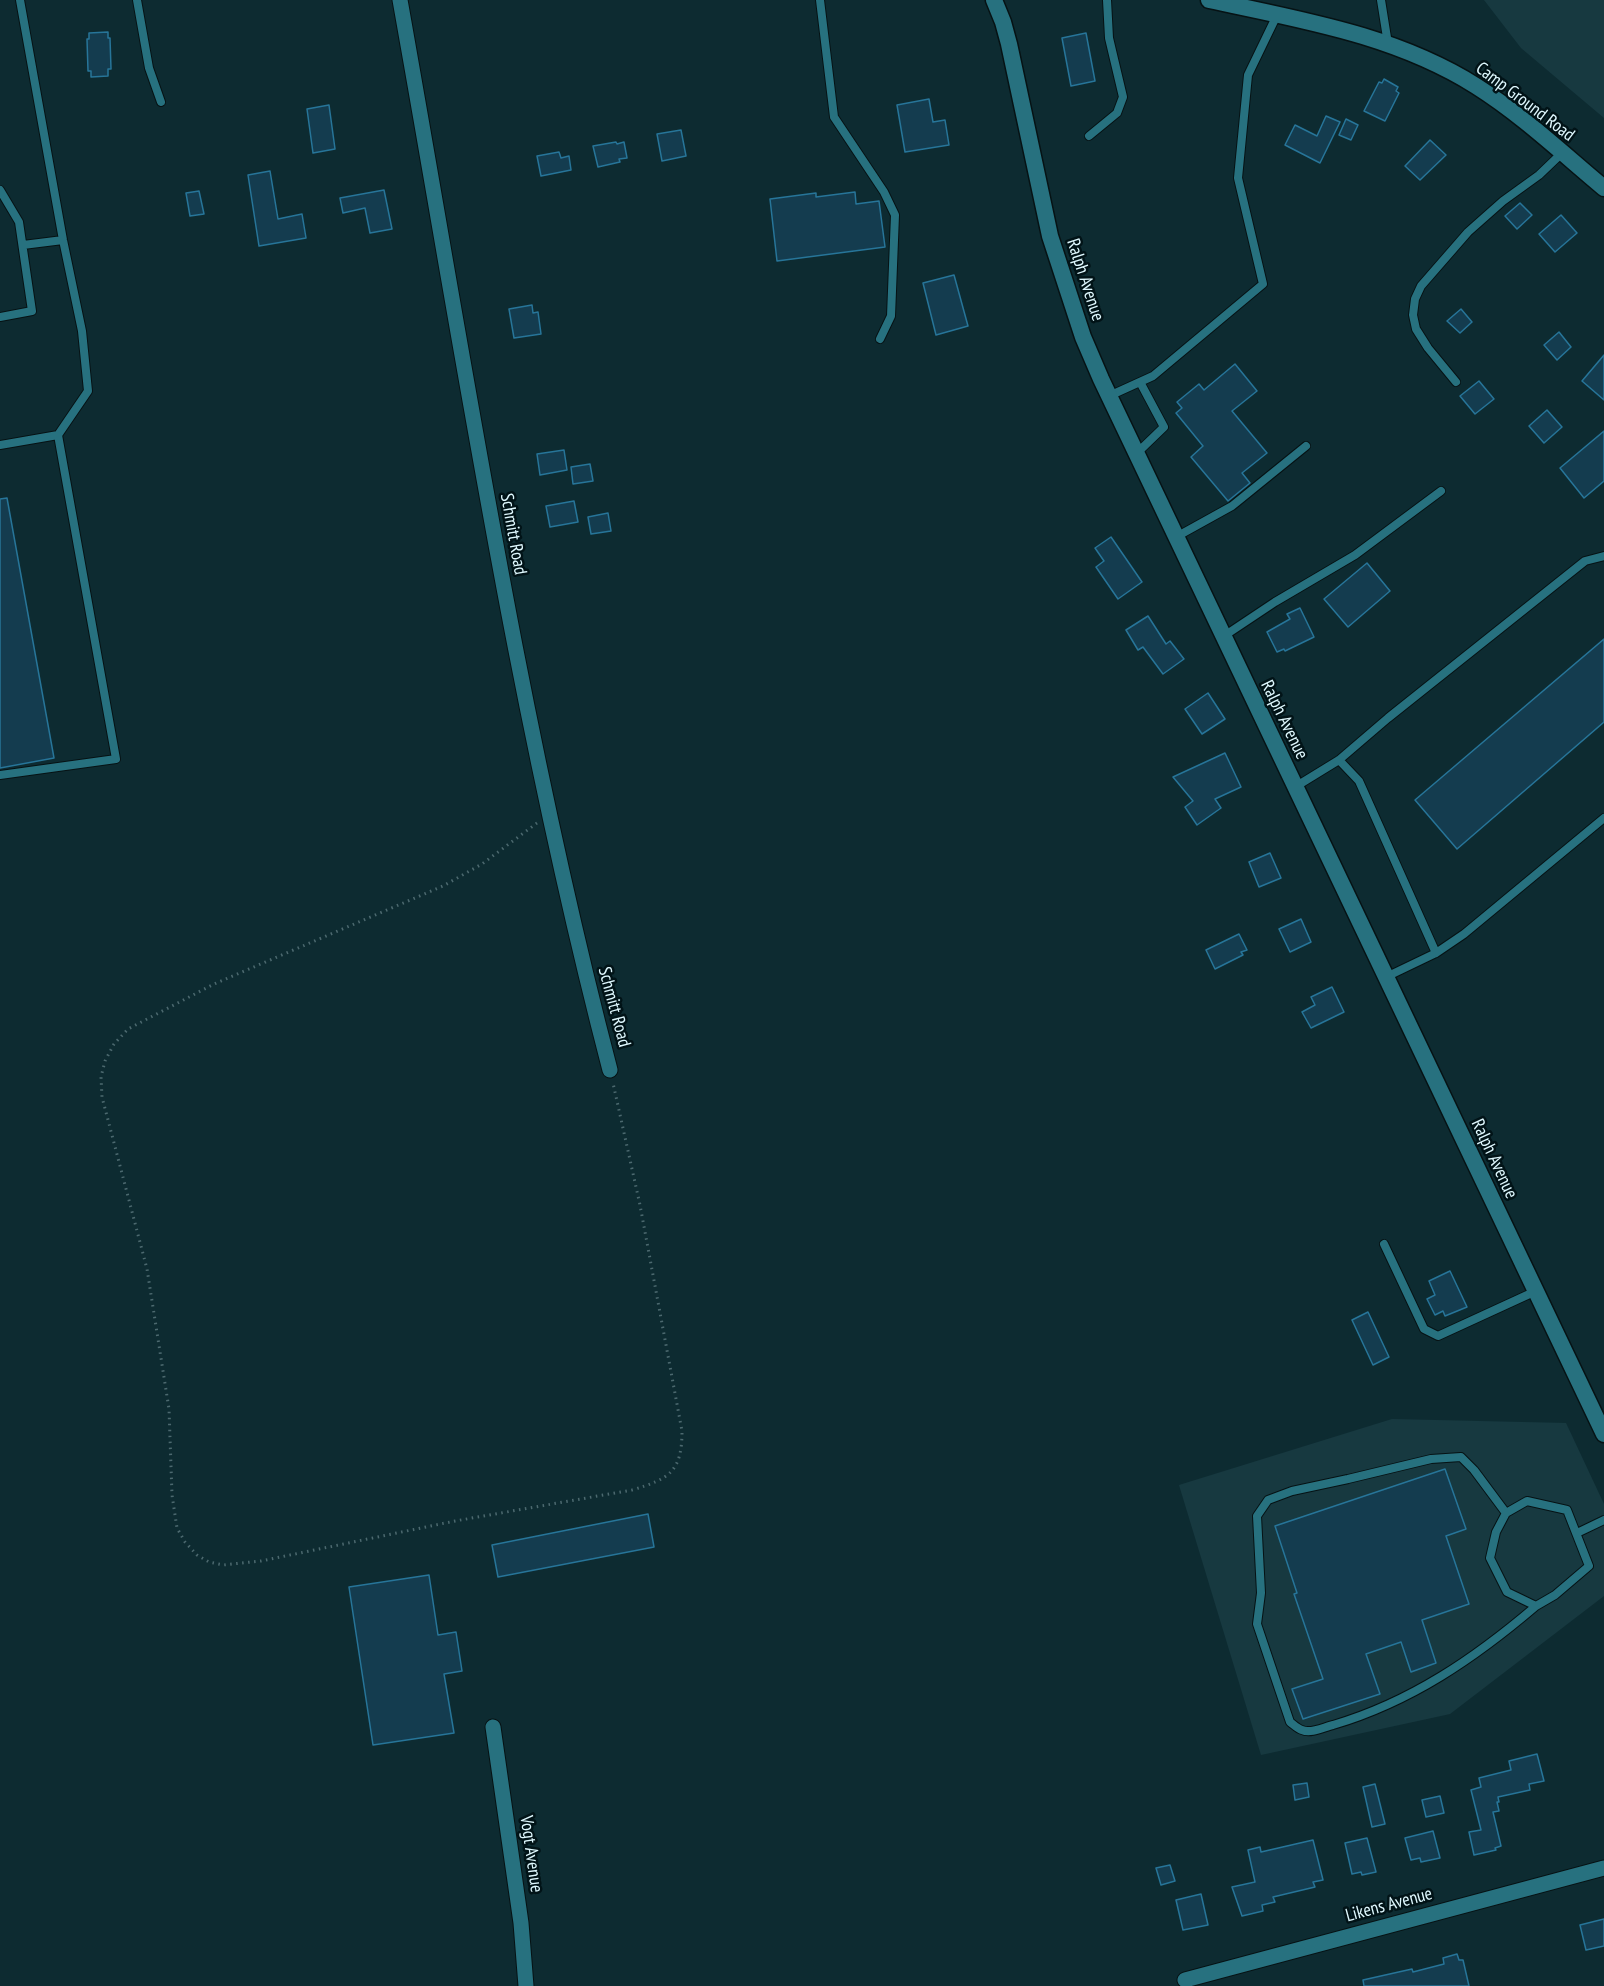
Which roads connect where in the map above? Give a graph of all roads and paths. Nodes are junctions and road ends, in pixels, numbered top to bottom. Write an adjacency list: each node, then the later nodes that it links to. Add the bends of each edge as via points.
1 (20, 0): 16 (lane)
2 (137, 0): 11 (lane, via 149,68)
3 (400, 0): 34 (street, Schmitt Road, via 509,622)
4 (820, 0): 19 (lane, via 834,117 895,215 891,316)
5 (994, 0): 22 (street, Ralph Avenue, via 1009,45 1050,236 1083,337)
6 (1107, 0): 12 (lane, via 1108,38 1123,97 1117,113)
7 (1209, 0): 9 (street, Camp Ground Road)
8 (1381, 0): 10 (lane)
9 (1276, 15): 10 (street, Camp Ground Road); 20 (lane, via 1248,75 1238,178 1263,284 1153,376)
10 (1388, 44): 13 (street, Camp Ground Road, via 1475,86)
11 (160, 102)
12 (1089, 136)
13 (1562, 153): 14 (street, Camp Ground Road); 21 (lane, via 1468,231 1421,286 1413,315 1416,329)
14 (1604, 188)
15 (0, 190): 17 (lane, via 19,222)
16 (63, 240): 17 (lane); 23 (lane, via 82,331 88,391)
17 (23, 245): 18 (lane, via 32,311)
18 (0, 317)
19 (880, 339)
20 (1140, 382): 22 (lane); 26 (lane, via 1164,427)
21 (1456, 382)
22 (1109, 396): 26 (street, Ralph Avenue)
23 (58, 435): 24 (lane); 32 (lane, via 116,759)
24 (0, 444)
25 (1306, 446): 28 (lane, via 1232,506)
26 (1136, 454): 28 (street, Ralph Avenue)
27 (1441, 491): 30 (lane, via 1355,555)
28 (1175, 537): 30 (street, Ralph Avenue)
29 (1604, 556): 31 (lane, via 1585,561)
30 (1223, 637): 33 (street, Ralph Avenue)
31 (1339, 760): 33 (lane); 36 (lane, via 1359,781)
32 (0, 775)
33 (1295, 787): 37 (street, Ralph Avenue)
34 (550, 814): 38 (street, Schmitt Road); 38 (path, via 482,864 443,886 214,984 128,1029 105,1060 102,1097 147,1269 161,1353 177,1528 197,1555 223,1565 261,1562 455,1521 632,1490 669,1476 681,1455 682,1431 640,1205)
35 (1604, 818): 36 (lane)
36 (1436, 953): 37 (lane)
37 (1386, 977): 40 (street, Ralph Avenue)
38 (610, 1070)
39 (1384, 1244): 40 (lane, via 1424,1329 1438,1336)
40 (1536, 1291): 41 (street, Ralph Avenue)
41 (1604, 1434)
42 (1506, 1513): 44 (lane, via 1527,1501 1567,1510); 45 (lane, via 1496,1532 1490,1558 1507,1592); 45 (lane, via 1461,1457 1431,1459 1268,1500 1257,1516 1261,1593 1257,1624 1290,1722 1311,1731 1389,1705 1483,1650)
43 (1604, 1521): 44 (lane)
44 (1577, 1533): 45 (lane, via 1589,1566)
45 (1536, 1606)
46 (493, 1727): 49 (street, Vogt Avenue, via 521,1923)
47 (1604, 1868): 48 (street, Likens Avenue)
48 (1185, 1980)
49 (526, 1986)

